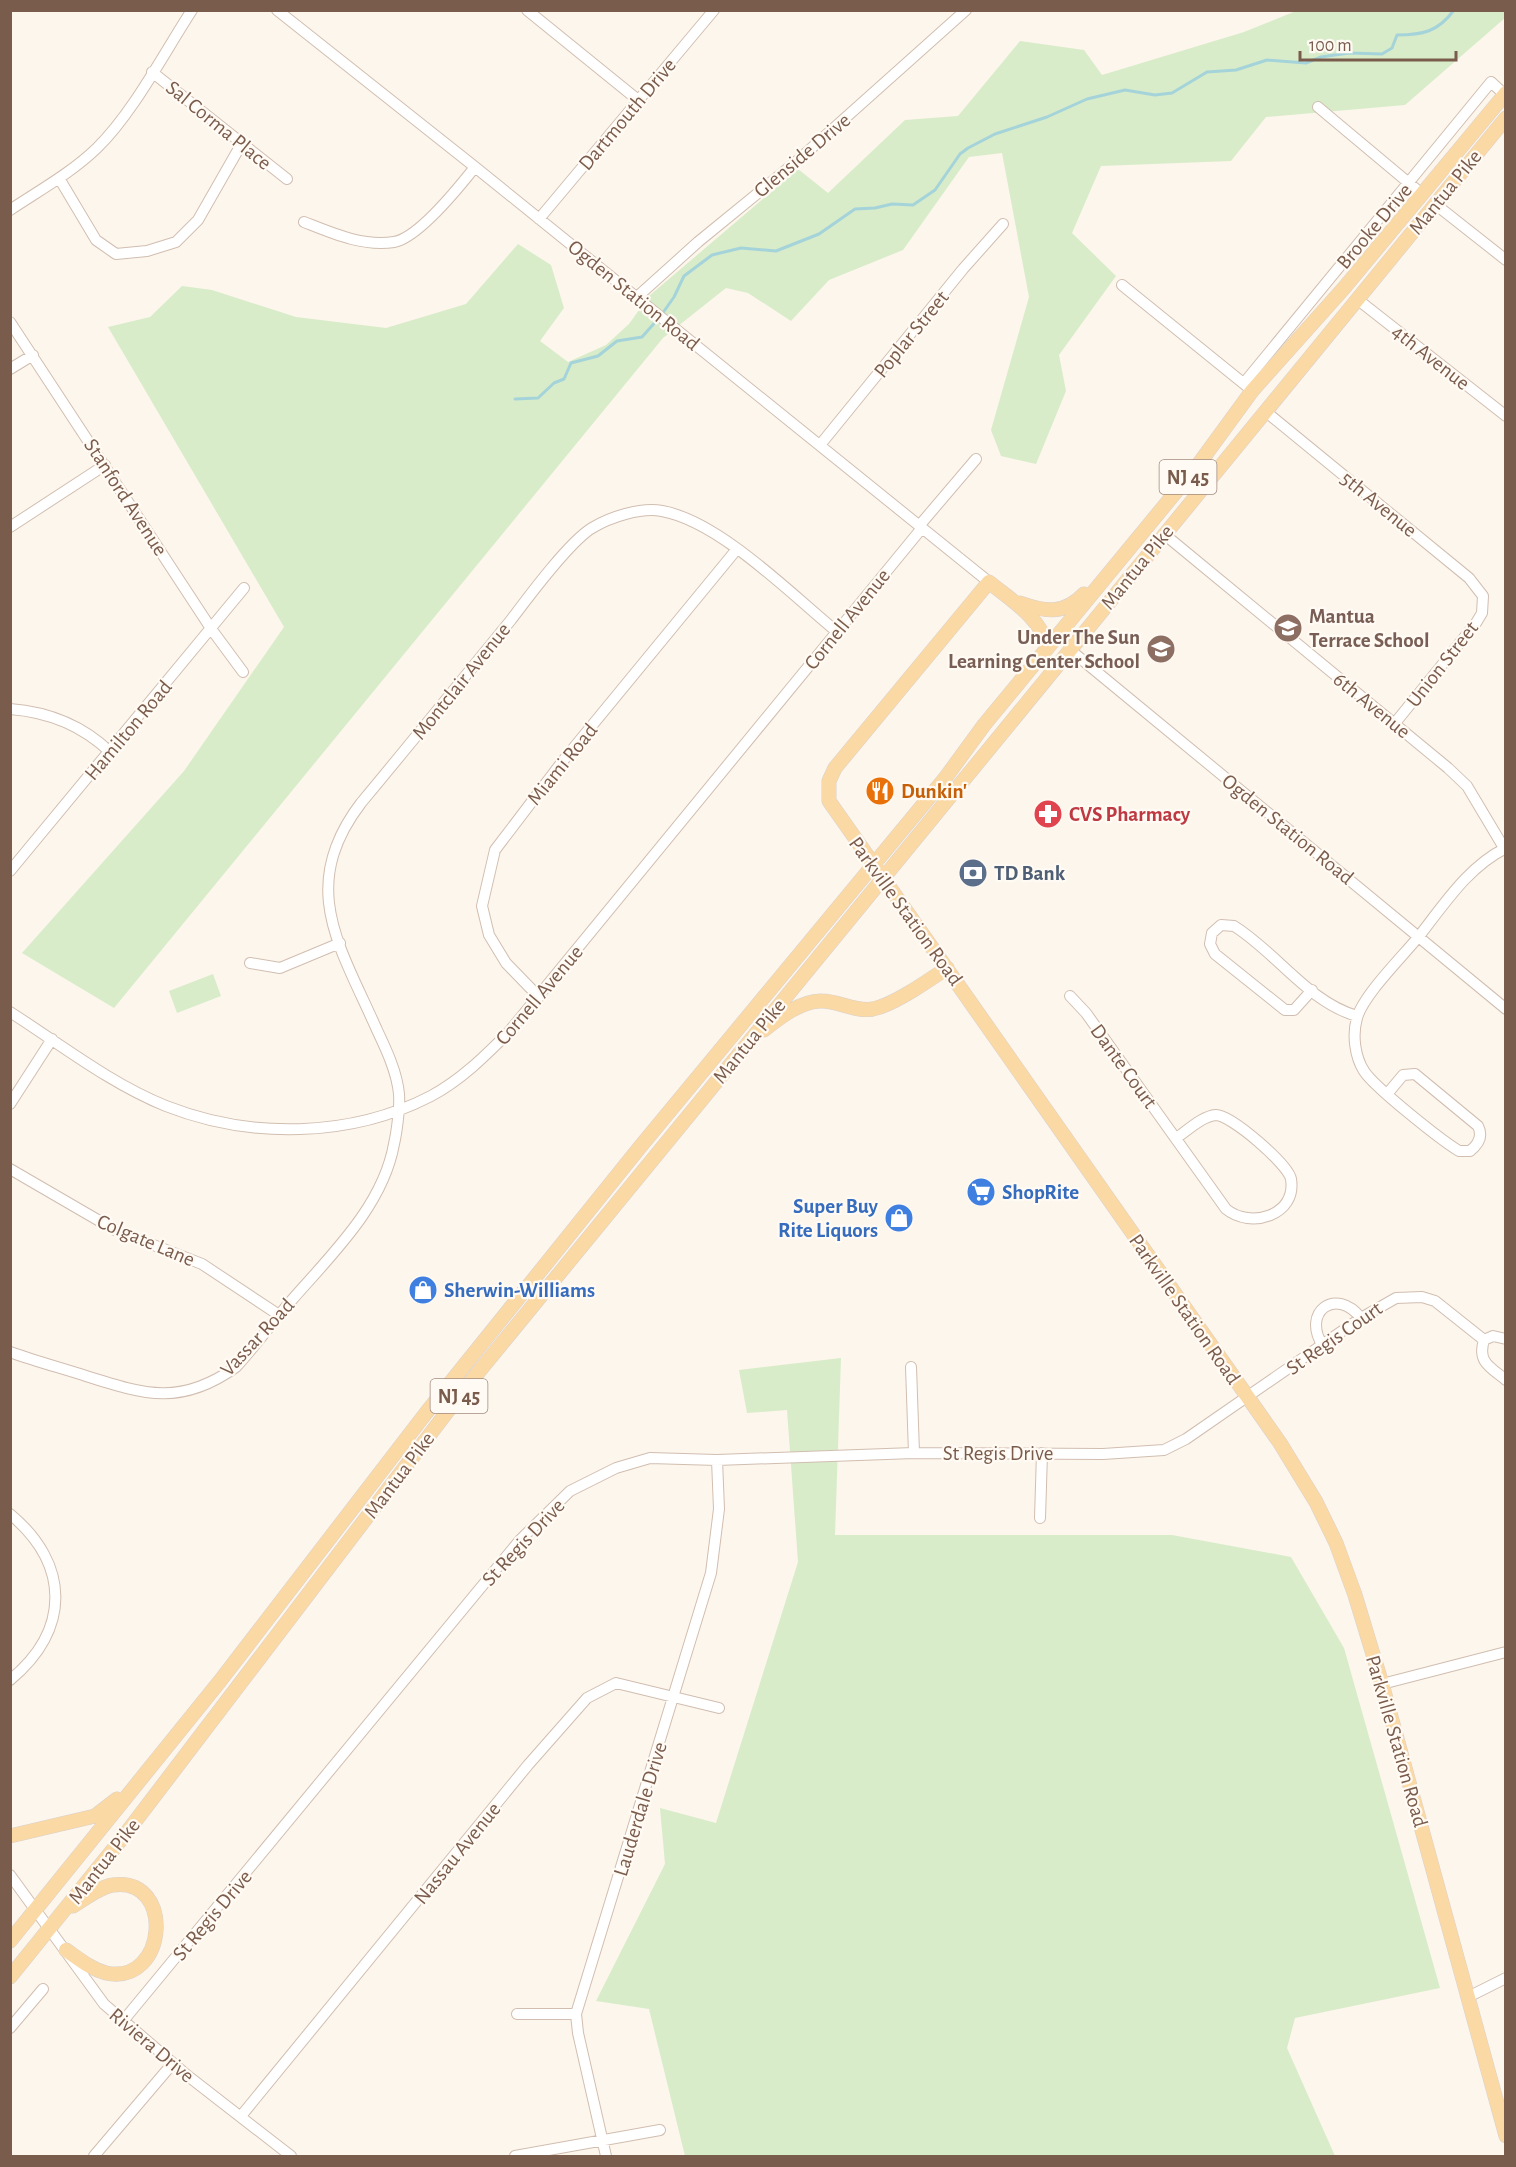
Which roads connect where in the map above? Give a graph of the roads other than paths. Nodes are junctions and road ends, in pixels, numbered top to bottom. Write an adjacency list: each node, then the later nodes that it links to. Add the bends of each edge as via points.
1 (192, 10): 6 (street)
2 (277, 10): 12 (street, Ogden Station Road)
3 (527, 10): 8 (street)
4 (714, 10): 8 (street, Dartmouth Drive)
5 (966, 10): 24 (street, Glenside Drive)
6 (152, 72): 11 (street, Sal Corma Place); 13 (street, via 99,146)
7 (1505, 93): 15 (street, Brooke Drive, via 1491,82); 16 (main road, Mantua Pike / NJ 45)
8 (638, 100): 19 (street, Dartmouth Drive)
9 (1318, 107): 15 (street)
10 (1506, 118): 17 (main road, Mantua Pike / NJ 45)
11 (242, 143): 13 (street, via 198,220 176,242 147,251 116,254 96,240); 14 (street, Sal Corma Place)
12 (475, 167): 19 (street, Ogden Station Road); 20 (street, via 426,221 396,242 351,240)
13 (59, 178): 18 (street)
14 (287, 179)
15 (1410, 183): 16 (street); 29 (street, Brooke Drive)
16 (1422, 194): 29 (main road, Mantua Pike / NJ 45)
17 (1436, 204): 22 (street); 25 (main road, Mantua Pike / NJ 45)
18 (10, 210)
19 (539, 219): 24 (street, Ogden Station Road)
20 (304, 222)
21 (1003, 224): 32 (street, Poplar Street)
22 (1506, 260)
23 (1122, 285): 29 (street)
24 (637, 297): 32 (street, Ogden Station Road)
25 (1357, 299): 30 (main road, Mantua Pike / NJ 45); 31 (street, 4th Avenue)
26 (10, 322): 27 (street, Stanford Avenue)
27 (33, 355): 28 (street); 34 (street, Stanford Avenue)
28 (10, 369)
29 (1248, 387): 35 (main road, Mantua Pike / NJ 45)
30 (1265, 411): 38 (main road, Mantua Pike / NJ 45); 43 (street, 5th Avenue, via 1469,578 1480,590)
31 (1506, 416)
32 (820, 445): 37 (street, Ogden Station Road)
33 (976, 459): 37 (street, Cornell Avenue)
34 (105, 465): 36 (street); 44 (street, Stanford Avenue)
35 (1198, 465): 42 (main road, via 1186,471 1080,598 1054,612); 46 (main road, Mantua Pike / NJ 45)
36 (10, 527)
37 (920, 527): 40 (street, Ogden Station Road); 45 (street, Cornell Avenue)
38 (1164, 534): 47 (main road, Mantua Pike / NJ 45); 50 (street, 6th Avenue)
39 (736, 549): 45 (street, Montclair Avenue); 57 (street, Montclair Avenue, via 706,527 659,510 613,517 591,528 577,541 345,823 328,865 326,888 328,910); 62 (street, Miami Road, via 495,850 482,906 484,919 497,950)
40 (989, 582): 42 (main road); 53 (main road, Parkville Station Road, via 835,768 829,801)
41 (244, 588): 44 (street, Hamilton Road)
42 (1010, 599): 46 (main road, via 1037,623)
43 (1484, 604): 50 (street, Union Street, via 1476,623)
44 (212, 630): 48 (street, Stanford Avenue); 51 (street, Hamilton Road)
45 (836, 631): 62 (street, Cornell Avenue)
46 (1048, 647): 53 (main road, Mantua Pike / NJ 45)
47 (1069, 650): 55 (main road, Mantua Pike / NJ 45); 56 (street, Ogden Station Road)
48 (243, 672)
49 (10, 709): 51 (street, via 40,713 73,725 96,738)
50 (1395, 723): 52 (street, 6th Avenue, via 1467,786)
51 (110, 752): 54 (street, Hamilton Road)
52 (1505, 848): 56 (street, via 1470,874)
53 (873, 865): 55 (main road, Parkville Station Road); 92 (main road, Mantua Pike / NJ 45, via 432,1406)
54 (10, 871)
55 (882, 876): 59 (main road, Parkville Station Road); 67 (main road, Mantua Pike / NJ 45)
56 (1418, 936): 63 (street, Ogden Station Road); 65 (street)
57 (340, 943): 58 (street, via 280,968); 70 (street, Montclair Avenue, via 393,1069 399,1095)
58 (250, 963)
59 (947, 968): 67 (main road, via 874,1009 822,1000 800,1006); 81 (main road, Parkville Station Road)
60 (1312, 990): 60 (street, via 1234,926 1221,925 1212,933 1210,944 1215,954 1285,1010 1294,1010); 65 (street, via 1335,1007)
61 (1070, 996): 71 (street, Dante Court)
62 (539, 997): 70 (street, Cornell Avenue, via 501,1040 457,1080)
63 (1506, 1009)
64 (10, 1012): 66 (street, Cornell Avenue)
65 (1357, 1016): 68 (street, via 1359,1060 1372,1081)
66 (52, 1039): 69 (street); 70 (street, Cornell Avenue, via 140,1094 222,1123 278,1130 312,1128)
67 (748, 1042): 95 (main road, Mantua Pike / NJ 45, via 463,1391)
68 (1388, 1093): 68 (street, via 1459,1150 1470,1151 1479,1142 1478,1126 1414,1074 1403,1075)
69 (10, 1104)
70 (397, 1112): 73 (street, Vassar Road, via 395,1143 380,1186 360,1218)
71 (1176, 1138): 71 (street, Dante Court, via 1230,1213 1262,1218 1279,1211 1287,1201 1291,1182 1285,1165 1230,1120 1217,1115 1208,1117)
72 (10, 1169): 73 (street, Colgate Lane, via 115,1230 202,1264)
73 (279, 1316): 78 (street, Vassar Road, via 236,1367 215,1382 173,1394 152,1395)
74 (1361, 1318): 75 (street, St Regis Court, via 1395,1298 1422,1297 1448,1309); 77 (street, St Regis Court); 77 (street, via 1347,1305 1326,1306 1316,1317 1314,1327)
75 (1484, 1340): 76 (street, via 1493,1336); 80 (street, via 1482,1358)
76 (1506, 1340)
77 (1323, 1346): 81 (street, St Regis Court)
78 (11, 1354)
79 (911, 1367): 82 (street)
80 (1506, 1380)
81 (1247, 1398): 83 (street, St Regis Drive, via 1164,1450); 89 (main road, Parkville Station Road, via 1303,1478 1331,1534 1355,1594)
82 (914, 1453): 83 (street, St Regis Drive); 84 (street, St Regis Drive)
83 (1042, 1453): 86 (street)
84 (717, 1460): 90 (street, Lauderdale Drive, via 719,1509 711,1573); 106 (street, St Regis Drive, via 650,1458 616,1468 570,1491 512,1549)
85 (10, 1514): 88 (street, via 47,1556 56,1596 55,1611 39,1651)
86 (1041, 1518)
87 (1506, 1653): 89 (street)
88 (10, 1680)
89 (1382, 1684): 103 (main road, Parkville Station Road)
90 (674, 1697): 91 (street, Nassau Avenue); 105 (street, Lauderdale Drive); 109 (street, Nassau Avenue, via 616,1683 587,1698 528,1764)
91 (719, 1708)
92 (163, 1751): 93 (main road, via 154,1754 112,1805 95,1816); 96 (main road, Mantua Pike / NJ 45)
93 (10, 1836)
94 (10, 1875): 96 (street, Riviera Drive)
95 (66, 1910): 97 (main road, Mantua Pike / NJ 45); 99 (main road, via 111,1886 129,1887 140,1892 158,1917 150,1952 132,1970 118,1974 94,1969)
96 (36, 1911): 97 (street, Riviera Drive); 98 (main road, Mantua Pike / NJ 45)
97 (50, 1928): 99 (street, Riviera Drive); 100 (main road, Mantua Pike / NJ 45)
98 (10, 1941)
99 (66, 1950): 106 (street, Riviera Drive, via 92,1991)
100 (10, 1977)
101 (1506, 1978): 103 (street)
102 (43, 1989): 107 (street)
103 (1468, 1997): 111 (main road, Parkville Station Road)
104 (517, 2014): 105 (street)
105 (576, 2014): 112 (street, Lauderdale Drive)
106 (123, 2021): 108 (street, Riviera Drive)
107 (10, 2028)
108 (173, 2063): 109 (street, Riviera Drive); 114 (street)
109 (241, 2116): 113 (street, Riviera Drive)
110 (660, 2130): 112 (street)
111 (1506, 2136)
112 (603, 2142): 115 (street); 116 (street, Lauderdale Drive)
113 (289, 2156)
114 (94, 2157)
115 (515, 2157)
116 (606, 2157)

